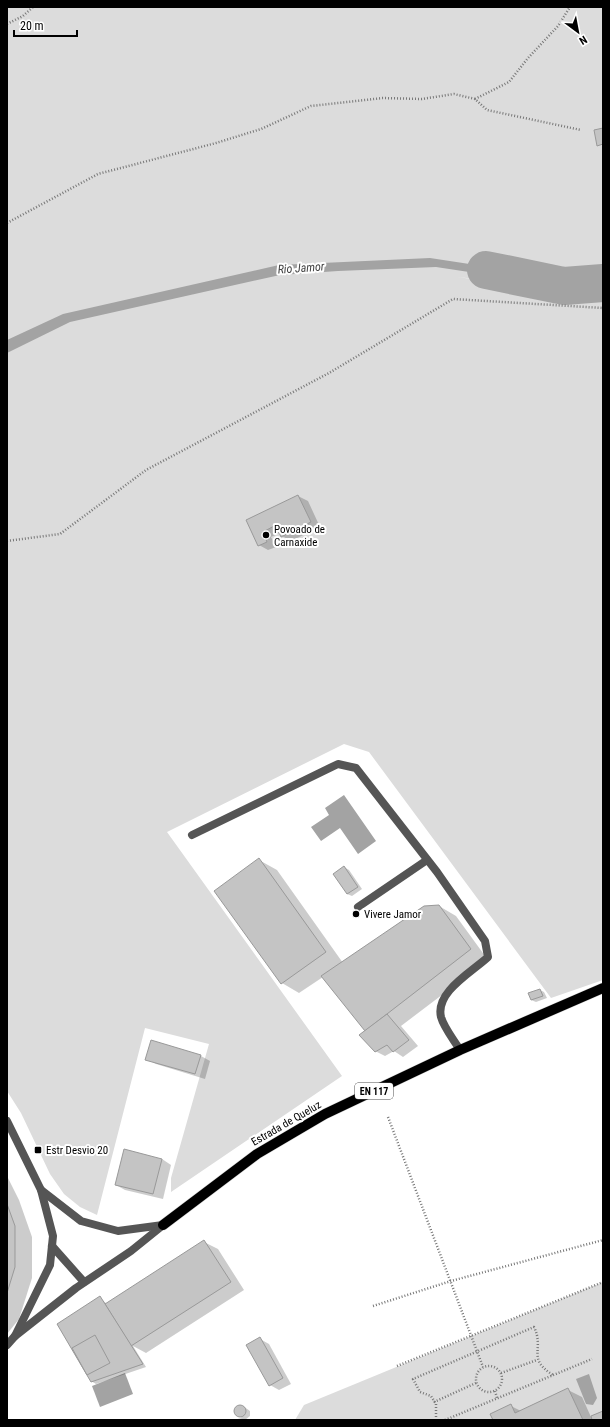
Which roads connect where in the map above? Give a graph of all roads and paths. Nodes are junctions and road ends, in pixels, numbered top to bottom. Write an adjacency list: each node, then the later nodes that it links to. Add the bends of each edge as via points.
1 (33, 7): 3 (path, via 23,16)
2 (570, 7): 4 (path, via 558,26 509,82)
3 (7, 24)
4 (475, 100): 5 (path, via 487,110); 6 (path, via 454,94 422,99 383,98 311,106 261,129 98,174)
5 (581, 130)
6 (7, 223)
7 (603, 308): 8 (path, via 453,299 329,373 146,470 60,534)
8 (7, 541)
9 (192, 835): 10 (street, via 338,764 356,768)
10 (427, 860): 11 (street); 13 (street, via 485,941 488,957 448,990 442,999 441,1017)
11 (358, 907)
12 (603, 988): 13 (main road, Estrada de Queluz / EN 117)
13 (460, 1050): 17 (main road, Estrada de Queluz / EN 117, via 325,1114 257,1154)
14 (388, 1117): 21 (path)
15 (7, 1120): 16 (street)
16 (40, 1190): 17 (street, via 81,1222 118,1231); 19 (street, via 53,1236)
17 (163, 1225): 20 (street, Estrada de Queluz, via 131,1251)
18 (603, 1240): 21 (path)
19 (52, 1246): 20 (street); 25 (street, via 50,1265)
20 (84, 1282): 25 (street, Estrada de Queluz)
21 (451, 1282): 23 (path); 24 (path)
22 (603, 1282): 24 (path)
23 (373, 1306)
24 (472, 1335): 27 (path); 30 (path)
25 (15, 1336): 26 (street)
26 (7, 1345)
27 (478, 1352): 29 (path, via 534,1327 539,1338); 31 (path); 37 (path, via 413,1379 420,1392 431,1396)
28 (592, 1359): 33 (path)
29 (537, 1360): 32 (path); 33 (path)
30 (397, 1366)
31 (483, 1367): 32 (path, via 492,1366); 34 (path, via 477,1374)
32 (501, 1373): 35 (path, via 502,1381)
33 (553, 1375): 36 (path)
34 (476, 1383): 35 (path, via 486,1392); 37 (path)
35 (495, 1391): 36 (path)
36 (497, 1398): 39 (path)
37 (434, 1402): 38 (path)
38 (436, 1420)
39 (445, 1420)

